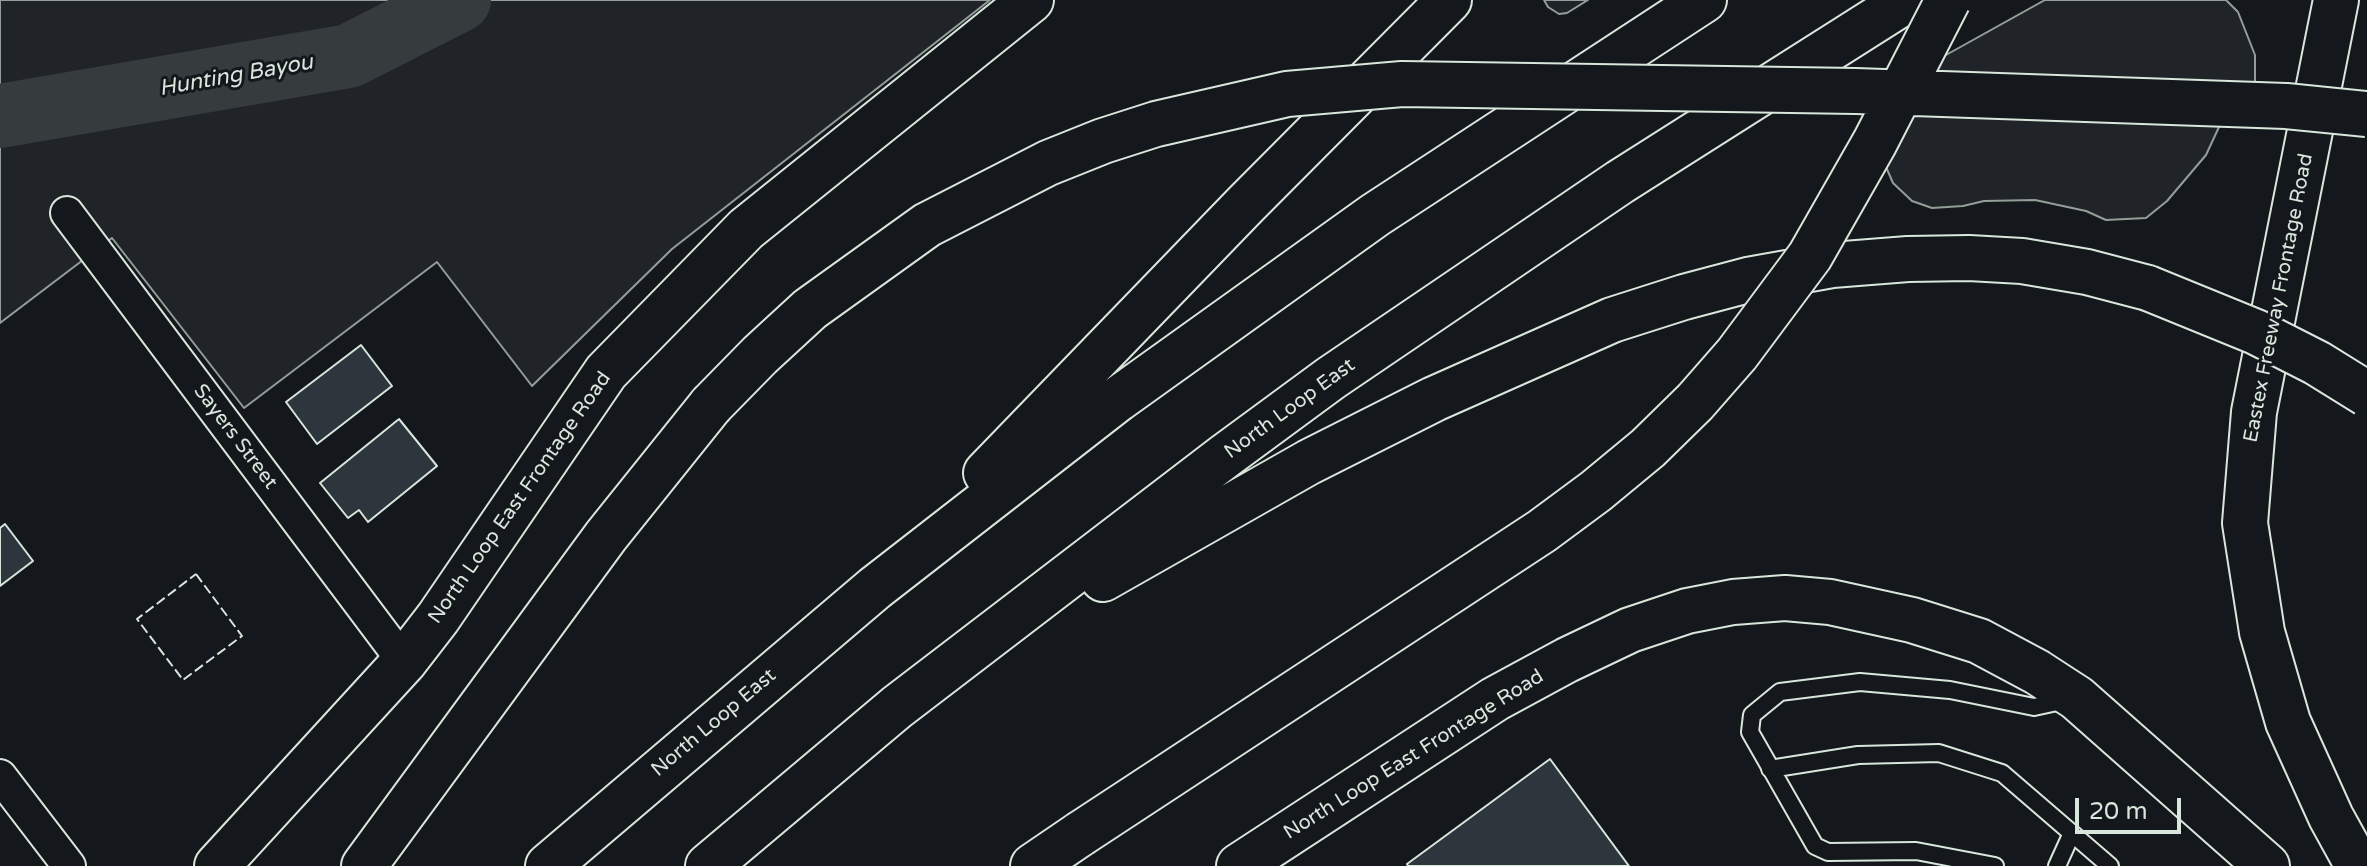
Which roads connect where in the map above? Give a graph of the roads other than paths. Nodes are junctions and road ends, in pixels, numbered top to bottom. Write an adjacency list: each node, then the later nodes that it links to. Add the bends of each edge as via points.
1 (1031, 0): 11 (main road, North Loop East Frontage Road, via 746,229 606,372)
2 (1449, 0): 10 (main road)
3 (1704, 0): 10 (main road, North Loop East, via 1375,215 1118,399)
4 (1907, 0): 13 (main road, North Loop East, via 1608,190 1331,378)
5 (1948, 0): 22 (main road, bridge, via 1810,256 1737,354 1648,448 1542,531)
6 (2336, 0): 28 (main road, Eastex Freeway Frontage Road, via 2254,412 2245,523 2262,632 2288,722)
7 (2367, 114): 19 (main road, bridge, via 2286,106 1856,91 1402,84 1287,94 1103,141 927,225 810,309 760,355 711,405 606,536)
8 (67, 213): 11 (street, Sayers Street)
9 (2367, 394): 13 (main road, bridge, via 2256,332 2148,288 2087,272 2022,261 1908,259 1748,280 1612,320 1434,399 1309,462 1073,596)
10 (875, 588): 20 (main road, North Loop East)
11 (404, 662): 18 (main road, North Loop East Frontage Road)
12 (2077, 698): 14 (lane, via 2034,707 1875,682 1780,692 1752,715 1749,725); 23 (main road, North Loop East Frontage Road, via 1979,641 1912,620 1785,598 1687,611 1630,630 1495,699); 27 (main road, North Loop East Frontage Road)
13 (897, 707): 21 (main road, North Loop East)
14 (1770, 769): 16 (lane, via 1858,755 1939,753 2002,773); 24 (lane, via 1815,846 1828,852 1916,851)
15 (0, 776): 17 (street)
16 (2072, 833): 25 (lane); 26 (lane)
17 (69, 866)
18 (217, 866)
19 (364, 866)
20 (548, 866)
21 (708, 866)
22 (1033, 866)
23 (1239, 866)
24 (1995, 866)
25 (2057, 866)
26 (2110, 866)
27 (2267, 866)
28 (2358, 866)

